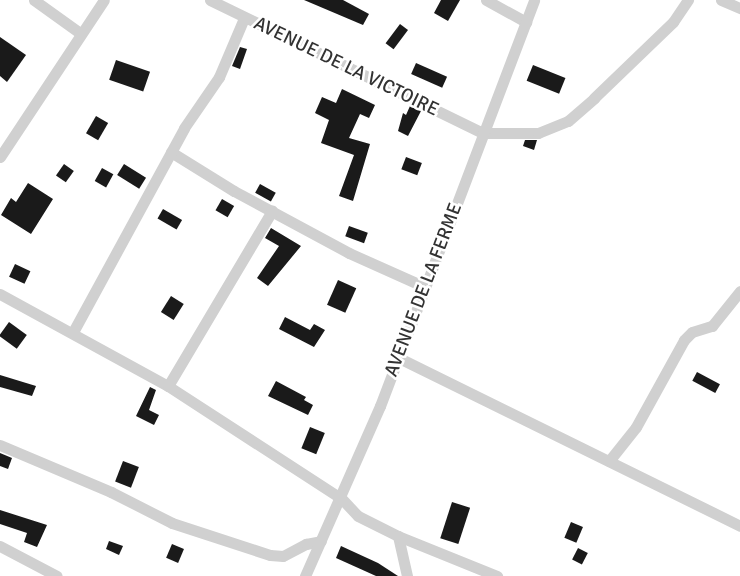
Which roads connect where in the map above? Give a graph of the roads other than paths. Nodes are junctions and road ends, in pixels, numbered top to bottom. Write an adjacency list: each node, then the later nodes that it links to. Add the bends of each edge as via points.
1 (34, 0): 11 (street)
2 (104, 0): 11 (street)
3 (210, 0): 9 (street, AVENUE DE LA VICTOIRE)
4 (486, 0): 10 (street)
5 (534, 0): 10 (street, AVENUE DE LA FERME)
6 (688, 0): 12 (street, via 674,22 568,121 538,133)
7 (721, 0): 8 (street)
8 (740, 8)
9 (244, 18): 12 (street, AVENUE DE LA VICTOIRE); 13 (street, via 220,76)
10 (526, 22): 12 (street, AVENUE DE LA FERME)
11 (80, 33): 14 (street)
12 (483, 133): 16 (street, AVENUE DE LA FERME)
13 (171, 152): 15 (street); 19 (street)
14 (0, 157)
15 (272, 211): 16 (street, via 349,254); 21 (street)
16 (425, 287): 20 (street, AVENUE DE LA FERME)
17 (740, 292): 23 (street, via 712,326 692,332 684,340 636,427)
18 (0, 294): 19 (street)
19 (73, 332): 21 (street)
20 (399, 358): 23 (street); 24 (street, AVENUE DE LA FERME)
21 (168, 386): 24 (street)
22 (0, 445): 27 (street, via 111,492 172,523 270,555 284,556 306,544)
23 (609, 461): 25 (street)
24 (342, 499): 26 (street, via 358,516); 27 (street, AVENUE DE LA FERME)
25 (740, 526)
26 (398, 536): 31 (street); 32 (street)
27 (321, 542): 30 (street, AVENUE DE LA FERME)
28 (0, 546): 29 (street)
29 (57, 576)
30 (305, 576)
31 (407, 576)
32 (497, 576)

